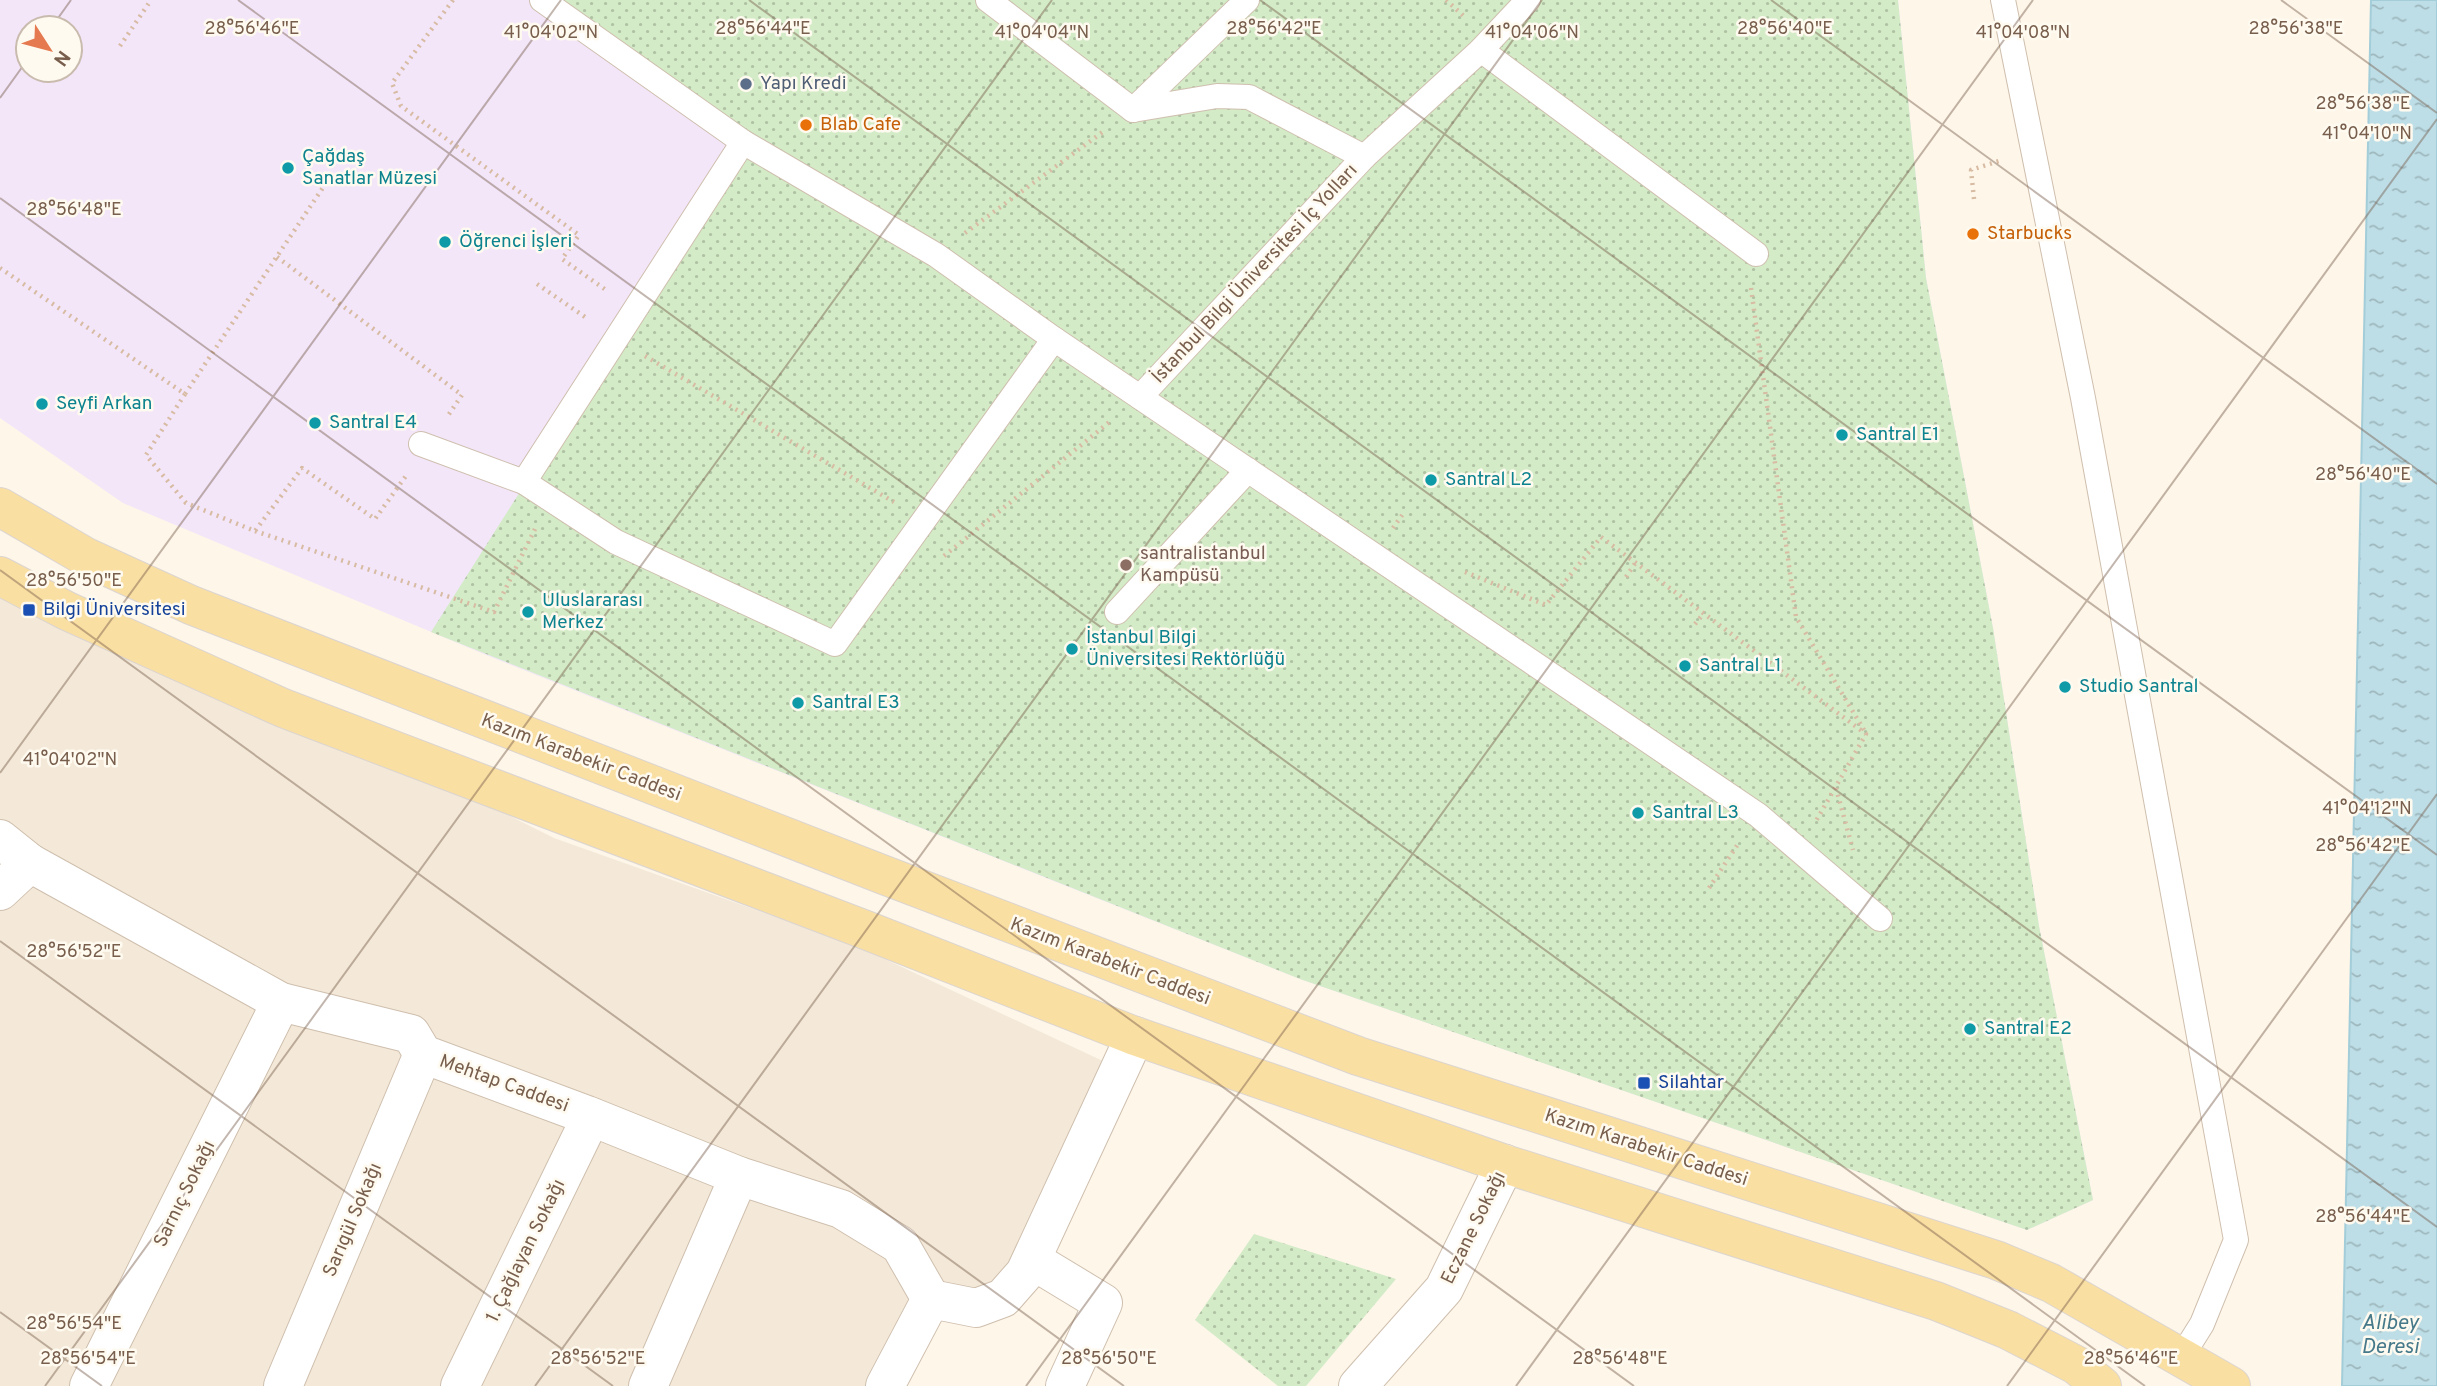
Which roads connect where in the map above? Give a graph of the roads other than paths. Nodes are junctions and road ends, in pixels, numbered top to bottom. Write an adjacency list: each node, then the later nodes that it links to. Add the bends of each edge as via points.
1 (542, 0): 8 (lane)
2 (988, 0): 7 (lane)
3 (1247, 0): 7 (lane)
4 (1528, 0): 6 (lane)
5 (2003, 0): 31 (lane, via 2083,398 2236,1240 2202,1324)
6 (1481, 50): 9 (lane); 10 (lane)
7 (1133, 110): 9 (lane, İstanbul Bilgi Üniversitesi İç Yolları, via 1217,96 1249,97)
8 (743, 142): 11 (lane, via 936,255); 15 (lane)
9 (1364, 158): 12 (lane, İstanbul Bilgi Üniversitesi İç Yolları)
10 (1751, 250)
11 (1054, 339): 12 (lane); 15 (lane, via 835,644 616,541)
12 (1140, 397): 14 (lane)
13 (424, 446): 15 (lane)
14 (1248, 470): 18 (lane); 22 (lane, via 1758,815)
15 (524, 482)
16 (0, 507): 31 (main road, Kazım Karabekir Caddesi, via 86,557 204,610 1357,1056 1996,1260 2051,1283)
17 (0, 576): 24 (main road, via 282,708)
18 (1117, 612)
19 (0, 839): 20 (street, Mehtap Caddesi)
20 (30, 863): 21 (street); 23 (street, Mehtap Caddesi)
21 (0, 891)
22 (1880, 919)
23 (281, 1002): 25 (street, Mehtap Caddesi, via 411,1034); 33 (street, Sarnıç Sokağı)
24 (1135, 1036): 27 (main road); 29 (street)
25 (423, 1054): 26 (street, Mehtap Caddesi); 34 (street, Sarıgül Sokağı)
26 (591, 1117): 28 (street, Mehtap Caddesi); 35 (street, 1. Çağlayan Sokağı)
27 (1505, 1164): 32 (main road, via 1936,1301 2008,1330); 39 (street, Eczane Sokağı, via 1444,1289)
28 (739, 1176): 30 (street, Mehtap Caddesi, via 841,1209 900,1245); 36 (street)
29 (1032, 1260): 30 (street, via 1003,1298 976,1307); 38 (street, via 1103,1303)
30 (931, 1299): 37 (street)
31 (2180, 1359): 40 (main road, Kazım Karabekir Caddesi)
32 (2081, 1379)
33 (89, 1386)
34 (283, 1386)
35 (460, 1386)
36 (648, 1386)
37 (885, 1386)
38 (1065, 1386)
39 (1358, 1386)
40 (2231, 1386)

